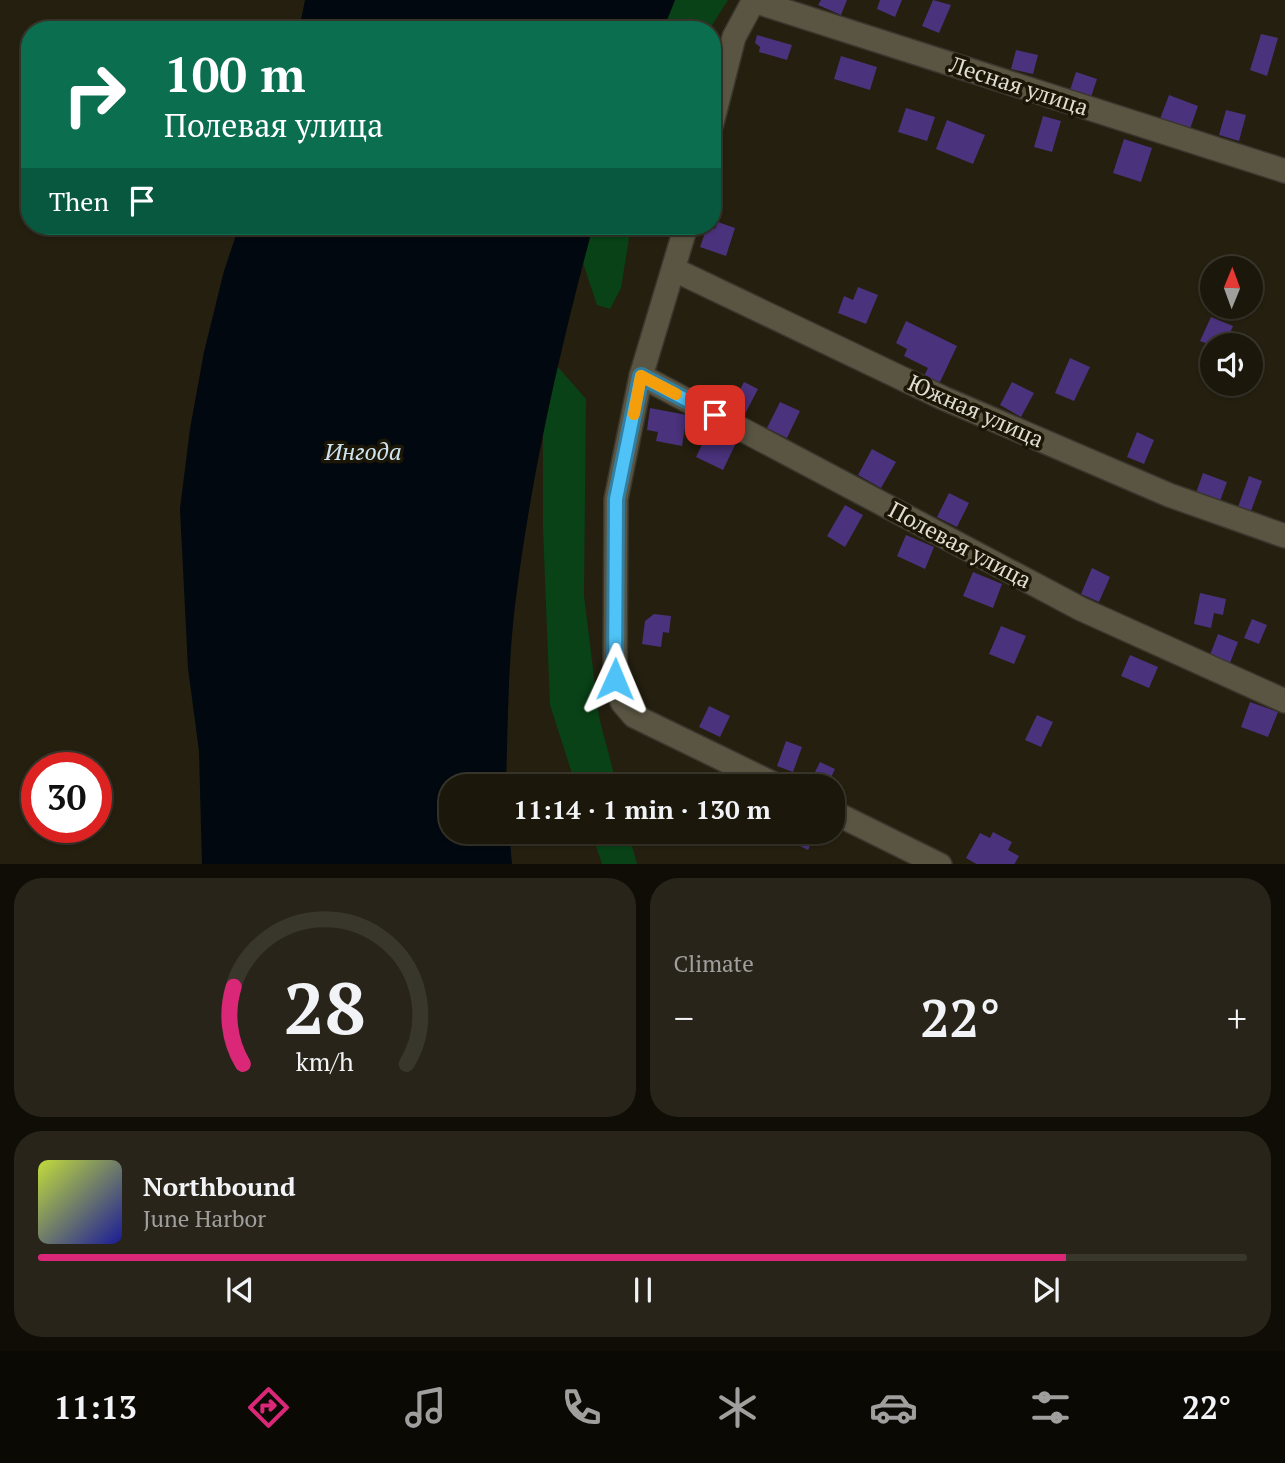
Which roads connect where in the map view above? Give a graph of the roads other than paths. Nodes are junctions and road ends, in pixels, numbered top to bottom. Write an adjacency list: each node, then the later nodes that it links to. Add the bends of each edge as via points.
1 (754, 0): 2 (street, via 734,37); 3 (street, Лесная улица)
2 (721, 88)
3 (1285, 171)
4 (684, 235): 5 (street)
5 (675, 270): 6 (street); 7 (street, Южная улица, via 943,398 1170,495)
6 (641, 376): 8 (street, Полевая улица, via 1081,609); 9 (street, via 616,499 615,679 622,702 634,716)
7 (1285, 536)
8 (1285, 701)
9 (753, 774)
10 (845, 818): 11 (street)
11 (940, 864)

